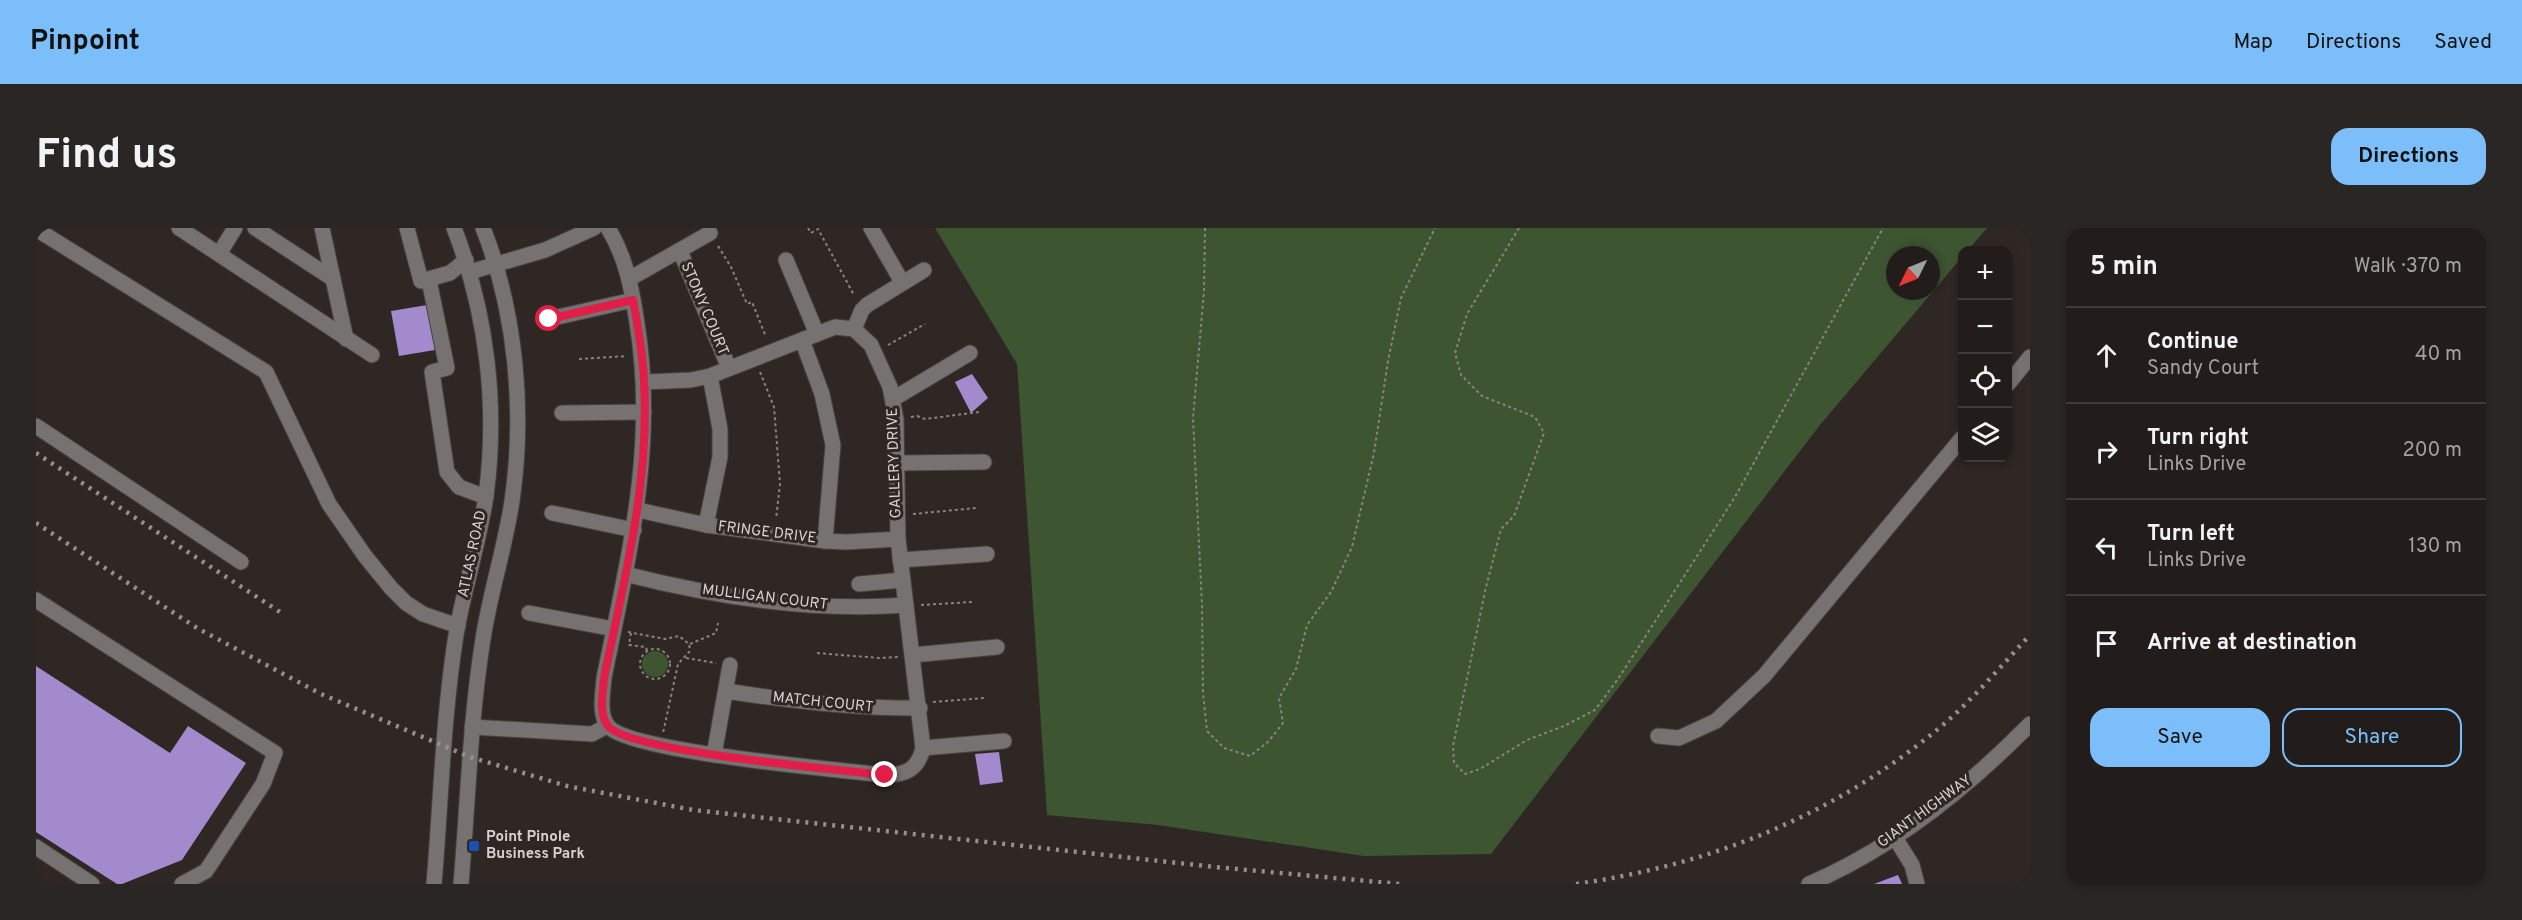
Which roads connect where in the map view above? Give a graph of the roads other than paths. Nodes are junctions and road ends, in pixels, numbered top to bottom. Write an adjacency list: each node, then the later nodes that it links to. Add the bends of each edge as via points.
1 (179, 228): 14 (street)
2 (235, 228): 14 (street)
3 (255, 228): 19 (street)
4 (322, 228): 19 (street)
5 (407, 228): 21 (street, via 421,281)
6 (454, 228): 17 (street, ATLAS ROAD)
7 (483, 228): 16 (street, ATLAS ROAD)
8 (594, 228): 16 (street, via 545,250)
9 (608, 228): 20 (street)
10 (871, 228): 22 (street)
11 (36, 229): 59 (street, via 266,372 329,504 365,556 406,603 423,614)
12 (710, 233): 13 (street)
13 (680, 251): 20 (street); 32 (street, STONY COURT)
14 (219, 254): 27 (street)
15 (786, 260): 26 (street)
16 (496, 264): 17 (street); 68 (street, ATLAS ROAD, via 516,375 517,442 512,501 483,638)
17 (468, 266): 21 (street); 43 (street, ATLAS ROAD, via 489,377)
18 (924, 270): 22 (street)
19 (333, 279): 27 (street)
20 (629, 279): 23 (street)
21 (429, 280): 43 (street, via 447,368 432,372 447,472 459,487)
22 (902, 282): 25 (street, via 862,310)
23 (633, 300): 24 (street); 35 (street)
24 (549, 319)
25 (854, 329): 26 (street, via 835,327); 36 (street, GALLERY DRIVE, via 871,345)
26 (817, 334): 28 (street)
27 (346, 339): 30 (street)
28 (802, 340): 32 (street); 49 (street, via 822,394 833,445)
29 (970, 353): 36 (street)
30 (372, 355)
31 (2030, 357): 34 (street)
32 (729, 368): 33 (street)
33 (710, 376): 35 (street); 46 (street, via 720,429 720,457)
34 (2012, 378)
35 (645, 382): 37 (street)
36 (893, 399): 42 (street, GALLERY DRIVE)
37 (644, 412): 38 (street); 44 (street)
38 (562, 413)
39 (36, 426): 52 (street)
40 (1958, 443): 69 (street, via 1764,676 1716,721 1680,738)
41 (984, 462): 42 (street)
42 (897, 464): 48 (street, GALLERY DRIVE)
43 (486, 497): 59 (street, ATLAS ROAD)
44 (638, 510): 46 (street, FRINGE DRIVE); 47 (street)
45 (552, 513): 47 (street)
46 (706, 525): 49 (street, FRINGE DRIVE)
47 (634, 530): 53 (street)
48 (898, 539): 49 (street, FRINGE DRIVE, via 846,543); 51 (street, GALLERY DRIVE)
49 (825, 540)
50 (987, 554): 51 (street)
51 (900, 560): 54 (street, GALLERY DRIVE)
52 (242, 562)
53 (625, 574): 57 (street, MULLIGAN COURT, via 763,600 860,608); 60 (street)
54 (902, 580): 55 (street); 57 (street, GALLERY DRIVE)
55 (859, 584)
56 (36, 600): 76 (street, via 275,753 263,784 206,871)
57 (906, 605): 62 (street, GALLERY DRIVE)
58 (529, 613): 60 (street)
59 (458, 626): 77 (street, ATLAS ROAD, via 447,705)
60 (614, 629): 67 (street, via 602,704)
61 (997, 647): 62 (street)
62 (913, 655): 65 (street, GALLERY DRIVE)
63 (730, 665): 64 (street)
64 (726, 691): 65 (street, MATCH COURT, via 883,709); 72 (street)
65 (919, 706): 71 (street, GALLERY DRIVE)
66 (2030, 724): 73 (street, GIANT HIGHWAY, via 1957,791)
67 (607, 726): 68 (street, via 592,734); 72 (street, via 618,734)
68 (472, 727): 78 (street, ATLAS ROAD)
69 (1658, 736)
70 (1004, 741): 71 (street)
71 (922, 752): 72 (street, via 916,766 904,775)
72 (714, 755)
73 (1894, 836): 79 (street, GIANT HIGHWAY); 80 (street, via 1912,865)
74 (36, 848): 75 (street)
75 (92, 884)
76 (182, 884)
77 (434, 884)
78 (461, 884)
79 (1809, 884)
80 (1917, 884)

